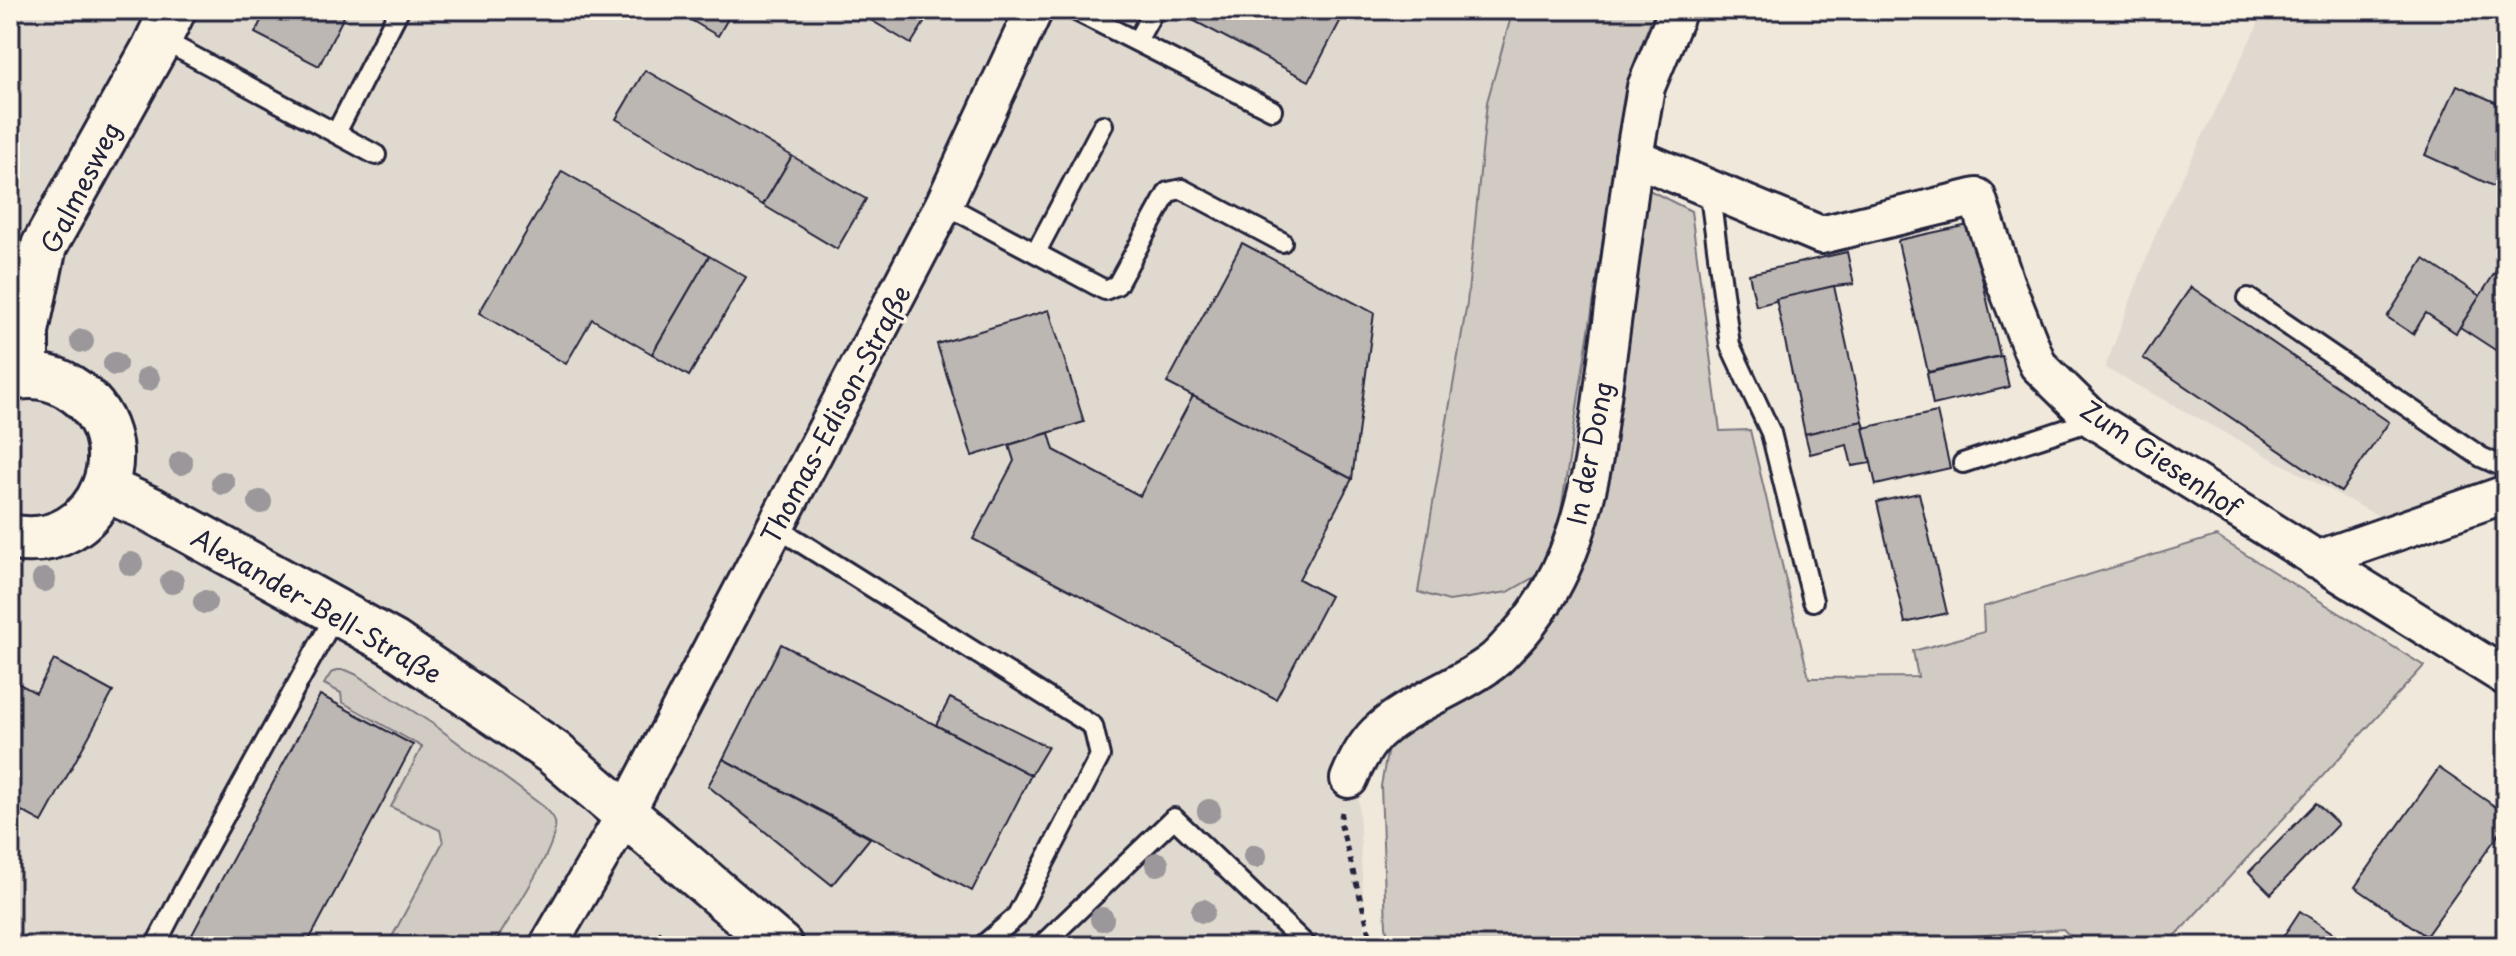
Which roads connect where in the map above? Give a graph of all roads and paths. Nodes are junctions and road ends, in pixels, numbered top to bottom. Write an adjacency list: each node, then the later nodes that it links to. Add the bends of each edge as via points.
1 (399, 10): 10 (lane)
2 (1034, 10): 14 (street, Thomas-Edison-Straße)
3 (1074, 10): 7 (lane)
4 (1154, 10): 7 (lane)
5 (1678, 10): 12 (street, In der Dong, via 1646,87)
6 (166, 24): 10 (lane); 18 (street, Galmesweg, via 44,246)
7 (1137, 41): 8 (lane)
8 (1272, 110)
9 (1103, 125): 16 (lane)
10 (336, 133): 11 (lane)
11 (376, 155)
12 (1634, 157): 13 (street, Zum Giesenhof); 30 (street, In der Dong, via 1594,458 1563,567 1546,601 1493,661 1377,733)
13 (1709, 188): 19 (street, Zum Giesenhof, via 1821,235 1977,197 2038,365); 27 (lane, via 1730,345 1771,433)
14 (944, 204): 16 (lane); 24 (street, Thomas-Edison-Straße)
15 (1282, 242): 16 (lane, via 1182,189 1168,192 1117,285 1105,290)
16 (1036, 252)
17 (2248, 298): 21 (lane, via 2481,457)
18 (18, 377): 22 (street, via 59,381 98,412 109,438)
19 (2094, 420): 20 (lane); 26 (street, Zum Giesenhof)
20 (1963, 463)
21 (2506, 468)
22 (105, 489): 25 (street, via 82,521 57,535); 28 (street, Alexander-Bell-Straße)
23 (2506, 494): 26 (street)
24 (776, 527): 31 (street, Thomas-Edison-Straße); 35 (lane, via 1093,726 1100,756 1016,917)
25 (10, 537)
26 (2316, 560): 29 (street, Zum Giesenhof)
27 (1813, 601)
28 (337, 612): 31 (street, Alexander-Bell-Straße, via 393,643 554,753); 32 (lane)
29 (2506, 677)
30 (1349, 779): 38 (path, via 1340,822)
31 (626, 813): 33 (street, Thomas-Edison-Straße); 34 (street, Alexander-Bell-Straße)
32 (155, 946)
33 (548, 946)
34 (780, 946)
35 (982, 946)
36 (1041, 946): 37 (lane, via 1174,818)
37 (1307, 946)
38 (1373, 946)

